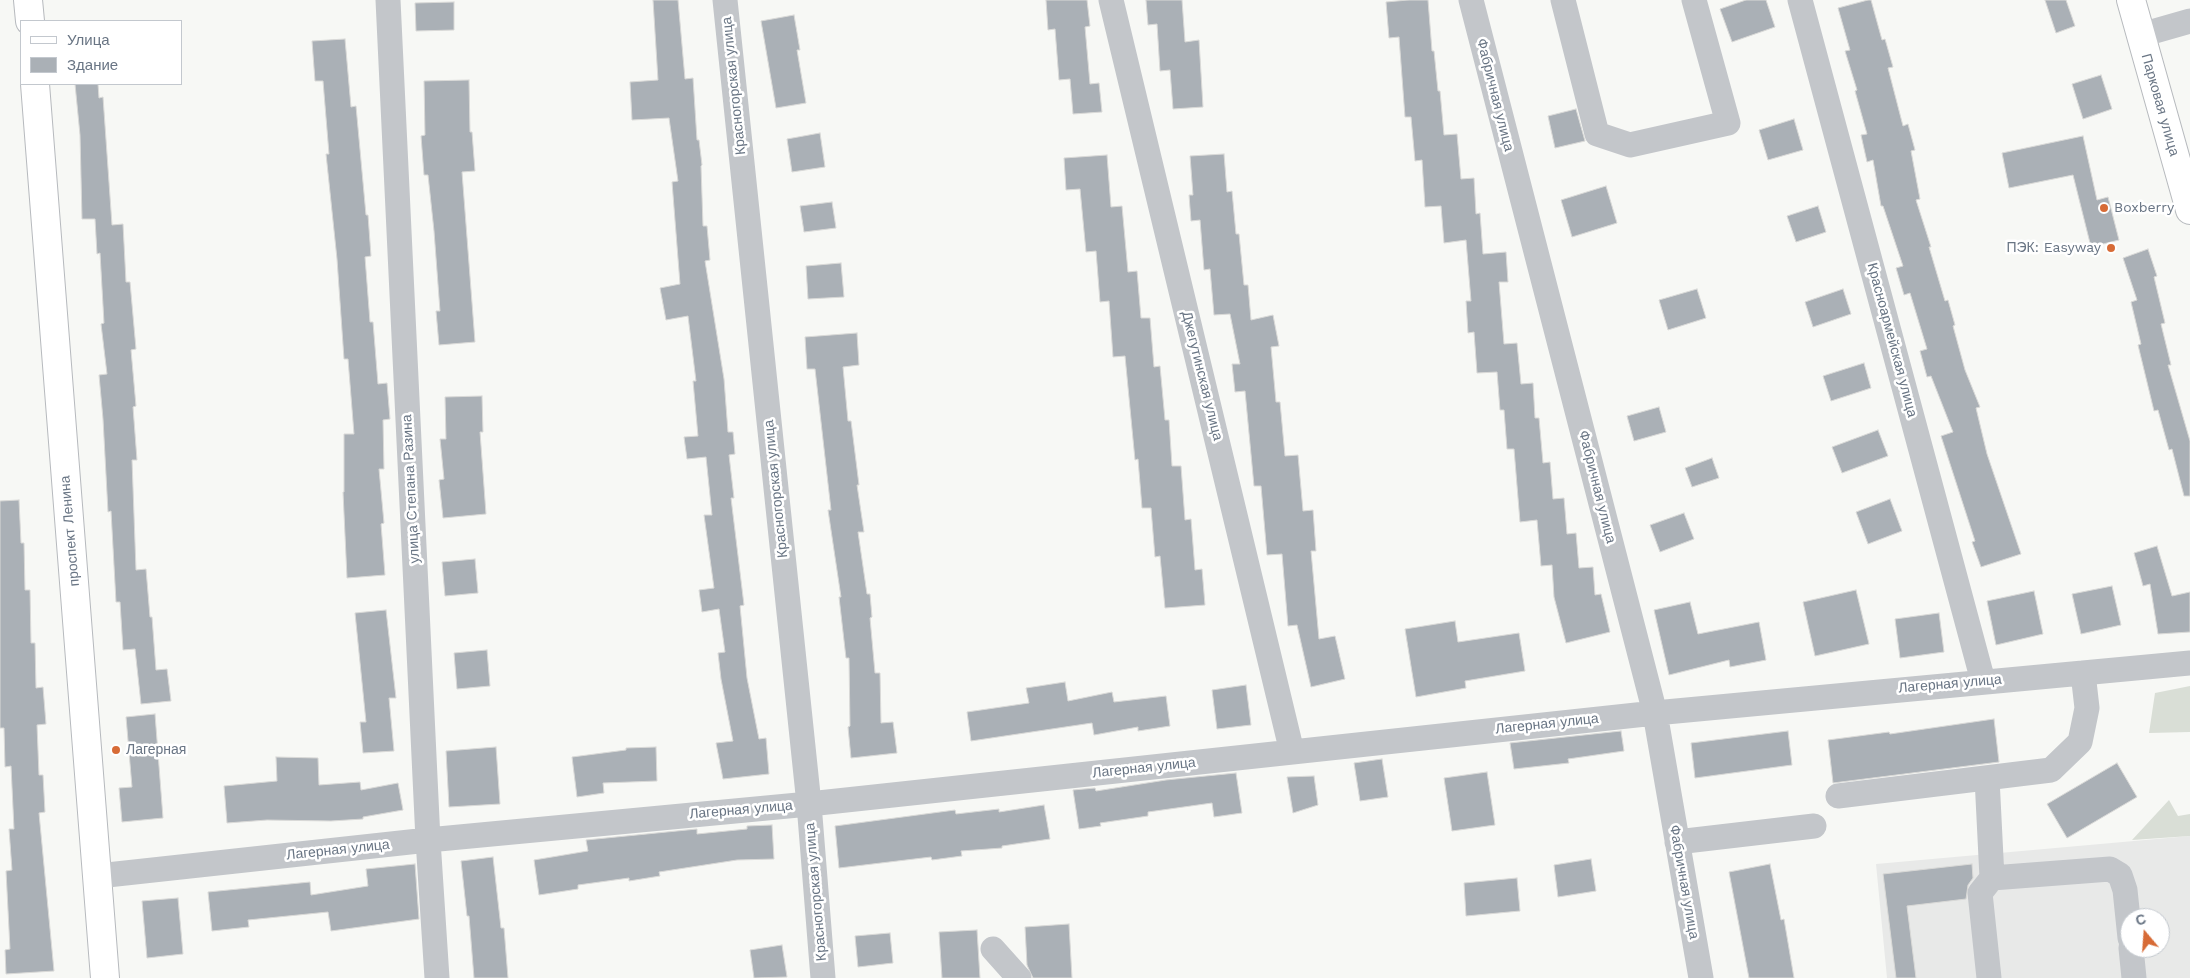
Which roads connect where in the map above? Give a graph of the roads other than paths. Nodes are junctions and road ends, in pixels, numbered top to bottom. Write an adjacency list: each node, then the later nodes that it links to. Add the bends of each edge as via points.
1 (28, 0): 10 (main road)
2 (388, 0): 24 (street, улица Степана Разина)
3 (725, 0): 22 (street, Красногорская улица)
4 (1111, 0): 19 (street, Джегутинская улица)
5 (1563, 0): 6 (street, via 1596,134 1630,145 1728,123)
6 (1694, 0)
7 (1800, 0): 17 (street, Красноармейская улица)
8 (2131, 0): 12 (main road, Парковая улица)
9 (1475, 1): 18 (street, Фабричная улица)
10 (30, 20)
11 (2190, 21): 12 (street)
12 (2140, 35): 14 (main road, Парковая улица)
13 (35, 85): 26 (main road, проспект Ленина)
14 (2190, 210)
15 (2190, 662): 16 (street, Лагерная улица)
16 (2083, 673): 17 (street, Лагерная улица); 20 (street, via 2087,708 2080,742 2051,770)
17 (1983, 681): 18 (street, Лагерная улица)
18 (1655, 712): 19 (street, Лагерная улица); 25 (street, Фабричная улица)
19 (1292, 752): 22 (street, Лагерная улица)
20 (1987, 778): 21 (street); 27 (street)
21 (1838, 796)
22 (809, 804): 24 (street, Лагерная улица); 33 (street, Красногорская улица)
23 (1814, 826): 25 (street)
24 (428, 840): 26 (street, Лагерная улица); 32 (street, улица Степана Разина)
25 (1677, 842): 35 (street, Фабричная улица)
26 (98, 876): 31 (main road, проспект Ленина)
27 (1992, 878): 28 (street, via 2110,869 2120,875); 36 (street, via 1980,893)
28 (2127, 908)
29 (993, 949): 34 (street)
30 (2132, 958): 37 (street)
31 (105, 978)
32 (437, 978)
33 (823, 978)
34 (1019, 978)
35 (1701, 978)
36 (1989, 978)
37 (2134, 978)

